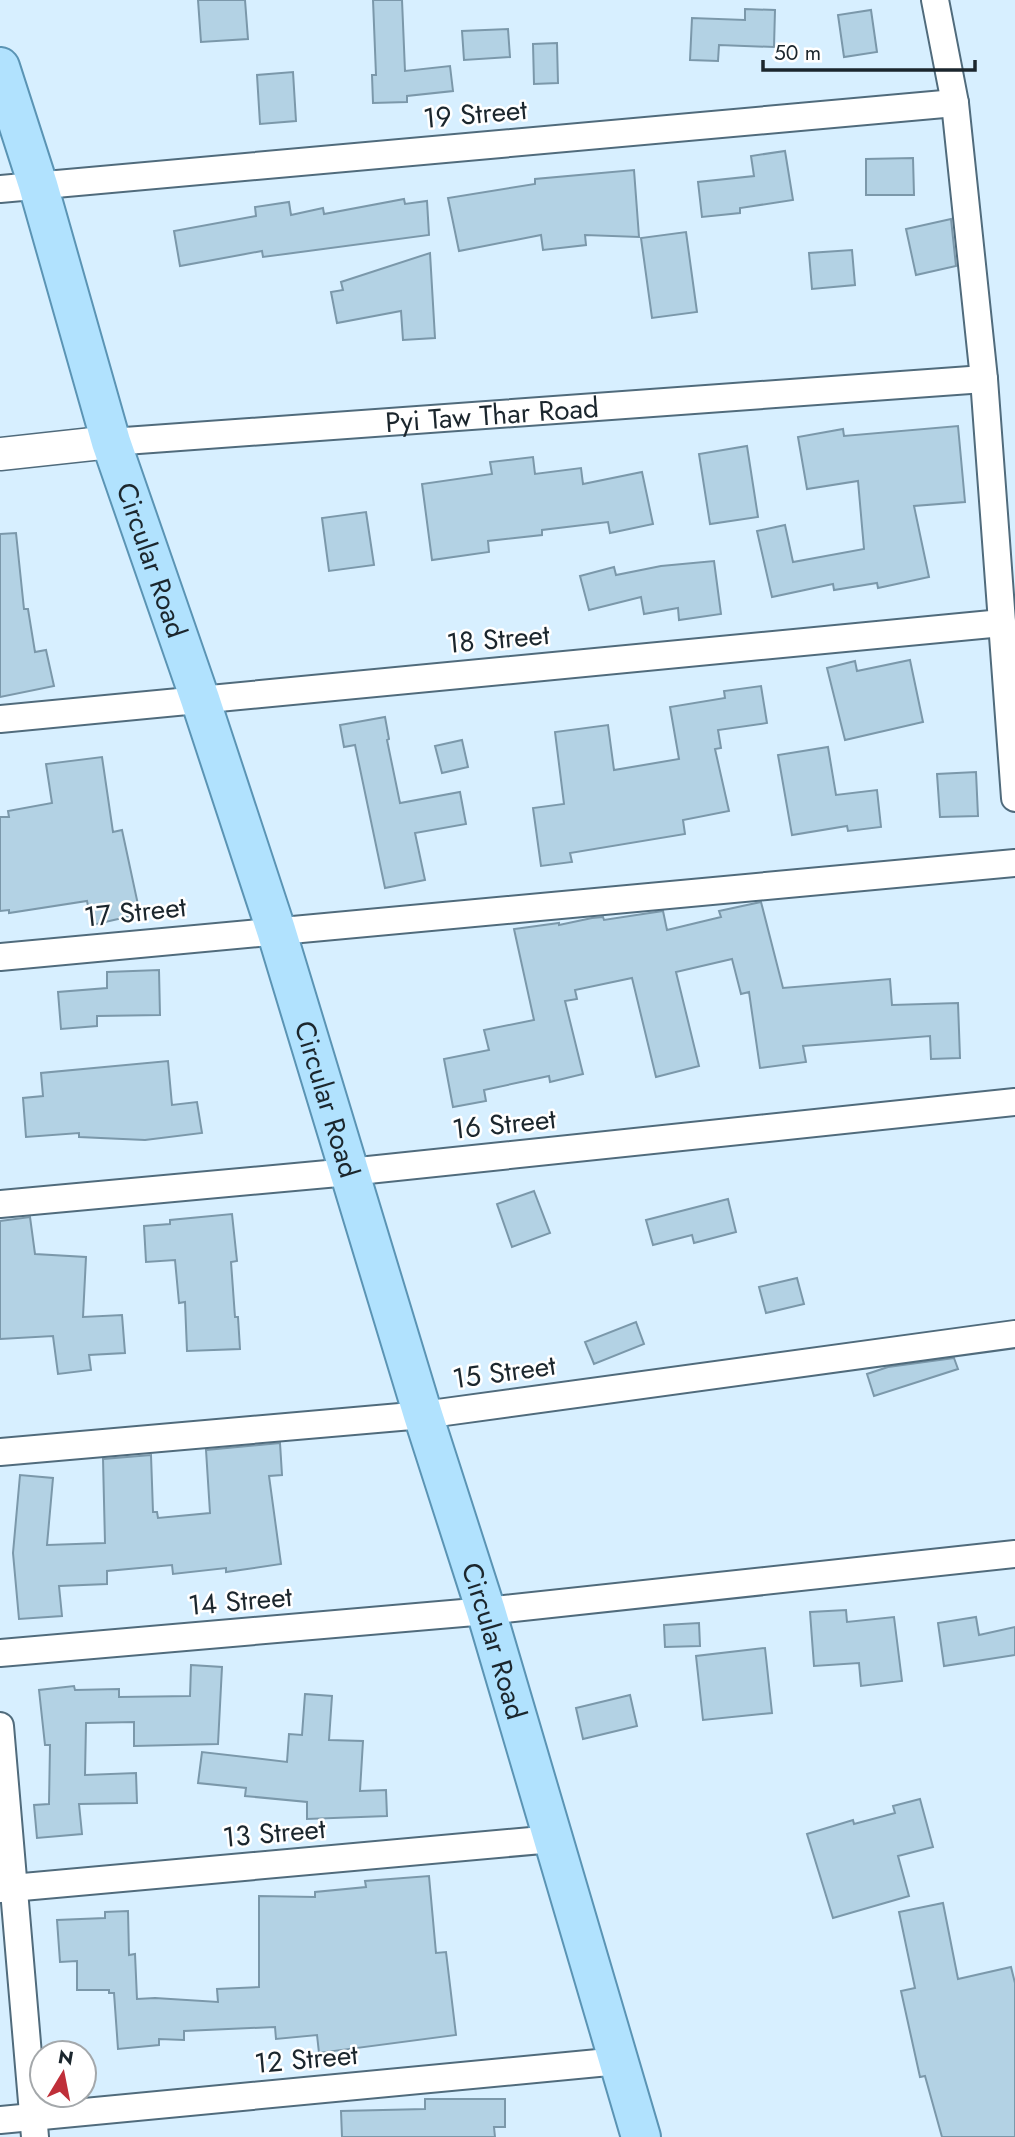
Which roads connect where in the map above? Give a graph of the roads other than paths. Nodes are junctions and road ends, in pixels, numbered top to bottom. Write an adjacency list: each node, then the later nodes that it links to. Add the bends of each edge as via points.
1 (936, 0): 3 (street)
2 (0, 67): 4 (main road, Circular Road)
3 (955, 103): 4 (street, 19 Street); 6 (street)
4 (38, 185): 5 (street, 19 Street); 7 (main road, Circular Road)
5 (0, 189)
6 (984, 379): 7 (street, Pyi Taw Thar Road); 9 (street)
7 (111, 442): 8 (street, Pyi Taw Thar Road); 10 (main road, Circular Road)
8 (0, 454)
9 (1002, 623): 10 (street, 18 Street); 12 (street)
10 (200, 699): 11 (street, 18 Street); 14 (main road, Circular Road)
11 (0, 719)
12 (1015, 798)
13 (1015, 863): 14 (street, 17 Street)
14 (276, 930): 15 (street, 17 Street); 17 (main road, Circular Road)
15 (0, 957)
16 (1015, 1102): 17 (street, 16 Street)
17 (349, 1172): 18 (street, 16 Street); 20 (main road, Circular Road)
18 (0, 1204)
19 (1015, 1334): 20 (street, 15 Street)
20 (424, 1415): 21 (street, 15 Street); 23 (main road, Circular Road)
21 (0, 1452)
22 (1015, 1554): 23 (street, 14 Street)
23 (486, 1611): 24 (street, 14 Street); 26 (main road, Circular Road)
24 (0, 1653)
25 (0, 1726): 27 (street)
26 (553, 1839): 27 (street, 13 Street); 28 (main road, Circular Road)
27 (7, 1889): 30 (street)
28 (619, 2061): 30 (street, 12 Street); 31 (main road, Circular Road)
29 (0, 2120): 30 (street, 12 Street)
30 (34, 2127)
31 (641, 2137)

